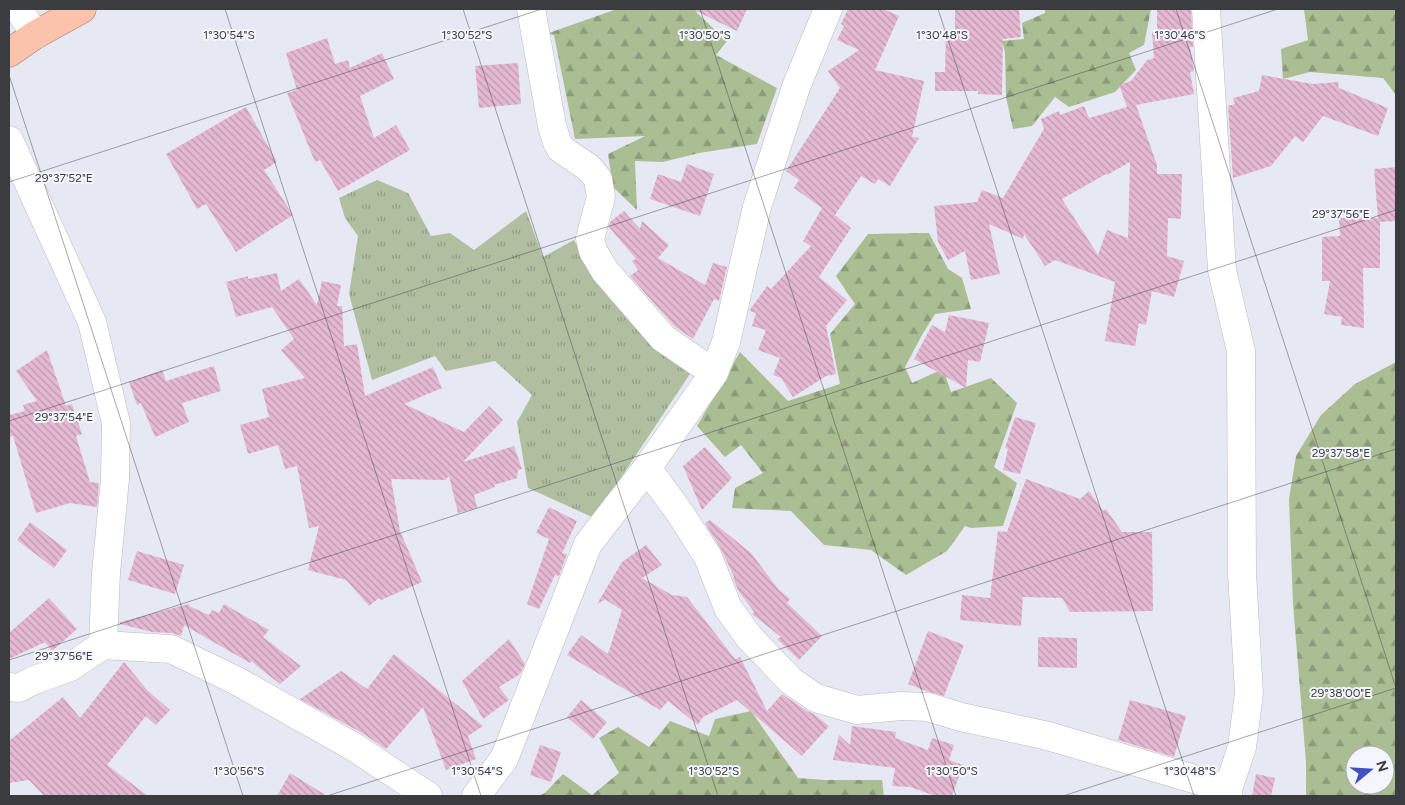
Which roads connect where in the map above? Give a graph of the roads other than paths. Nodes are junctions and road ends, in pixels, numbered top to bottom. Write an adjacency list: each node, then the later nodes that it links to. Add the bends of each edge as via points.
1 (20, 9): 6 (street)
2 (82, 9): 6 (main road)
3 (531, 9): 9 (street, via 557,142 561,149 589,168 598,179 601,197 590,238 593,251 605,272 663,338)
4 (828, 9): 9 (street, via 796,87 757,207 726,342)
5 (1206, 9): 13 (street, via 1222,270 1241,351 1242,573 1249,693 1242,747)
6 (35, 35): 7 (main road)
7 (9, 53)
8 (9, 140): 11 (street, via 92,322 116,423)
9 (714, 373): 10 (street)
10 (648, 468): 13 (street, via 708,557 728,608 749,637 791,681 816,698 858,710 928,707 1048,736); 15 (street, via 588,544 504,760)
11 (103, 645): 12 (street, via 70,668 19,688); 14 (street, via 171,649 237,681 354,747)
12 (9, 687)
13 (1228, 793)
14 (428, 796)
15 (476, 796)

